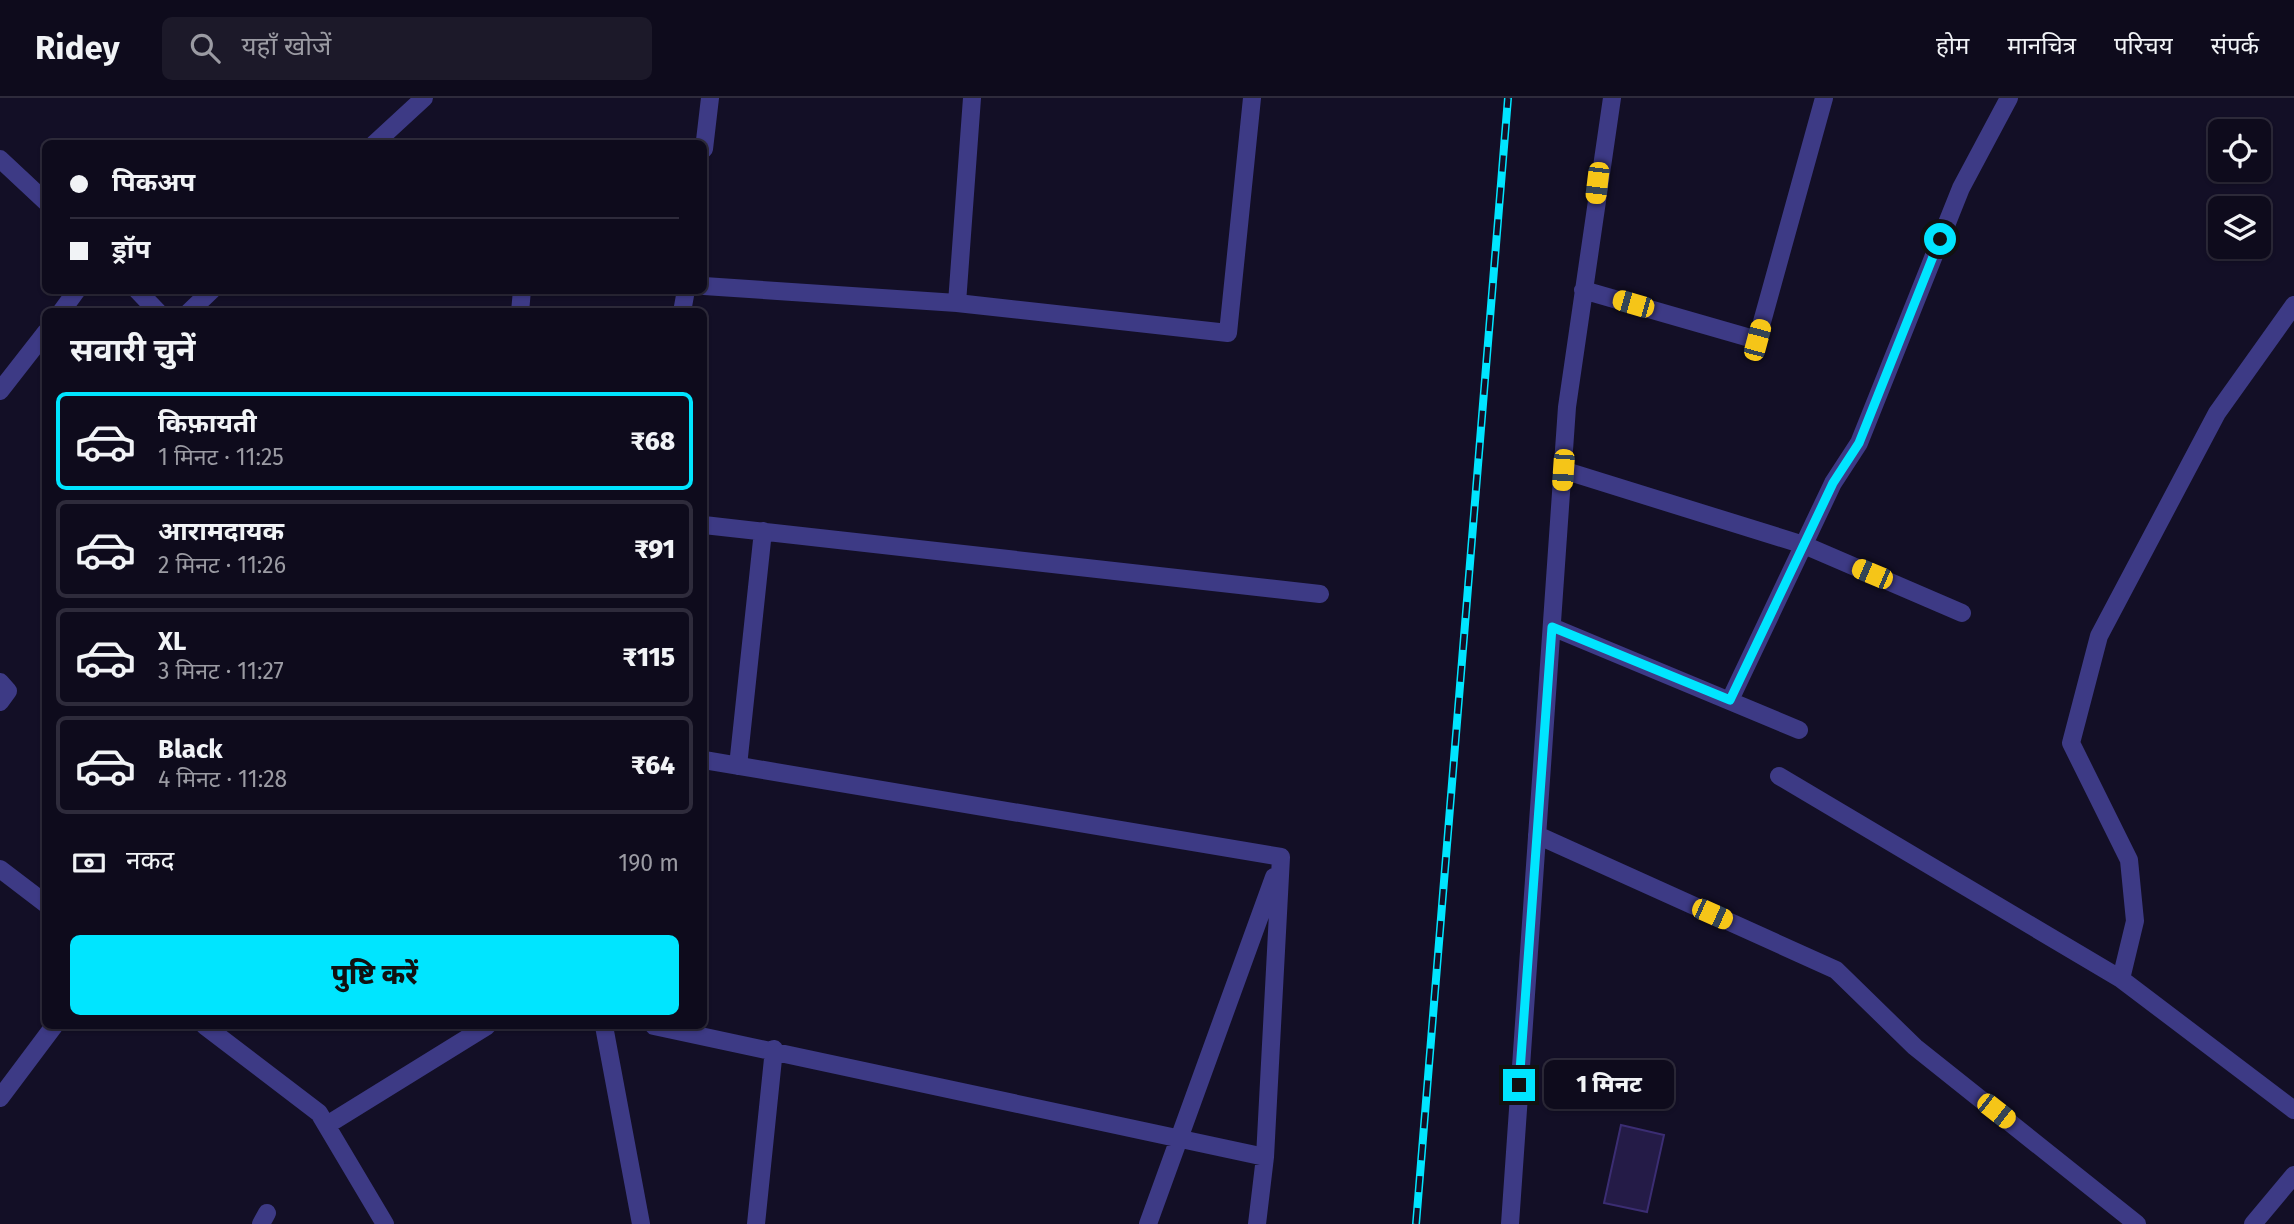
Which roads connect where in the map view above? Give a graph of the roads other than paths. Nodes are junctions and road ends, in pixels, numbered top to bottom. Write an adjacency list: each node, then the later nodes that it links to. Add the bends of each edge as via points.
1 (424, 98): 8 (street)
2 (710, 98): 9 (street)
3 (972, 98): 16 (street)
4 (1252, 98): 16 (street, via 1228,333)
5 (1612, 98): 13 (street)
6 (1824, 98): 13 (street, via 1757,340)
7 (2009, 98): 25 (street, via 1961,188 1859,443 1833,483)
8 (378, 140)
9 (705, 140)
10 (0, 159): 11 (street)
11 (42, 198)
12 (707, 286): 16 (street)
13 (1583, 290): 22 (street)
14 (141, 294): 18 (street)
15 (208, 294): 19 (street)
16 (957, 303)
17 (2294, 305): 40 (street, via 2211,425 2099,636 2071,743 2129,860 2134,921)
18 (155, 308)
19 (193, 308)
20 (42, 337): 21 (street)
21 (0, 391)
22 (1563, 470): 25 (street); 28 (street)
23 (707, 525): 24 (street)
24 (763, 531): 26 (street); 34 (street)
25 (1804, 545): 27 (street); 30 (street)
26 (1320, 594)
27 (1962, 613)
28 (1552, 627): 30 (street); 36 (street)
29 (0, 682): 31 (street, via 8,691)
30 (1730, 700): 32 (street)
31 (0, 702)
32 (1798, 730)
33 (707, 761): 34 (street)
34 (738, 766): 37 (street)
35 (1779, 776): 40 (street)
36 (1537, 835): 58 (street); 59 (street, via 1836,970 1915,1047)
37 (1281, 857): 50 (street); 51 (street)
38 (0, 869): 39 (street)
39 (42, 901)
40 (2121, 979): 48 (street)
41 (52, 1029): 47 (street)
42 (209, 1029): 49 (street, via 319,1113)
43 (482, 1029): 49 (street)
44 (605, 1029): 54 (street)
45 (670, 1029): 46 (street)
46 (774, 1049): 50 (street); 55 (street)
47 (0, 1098)
48 (2294, 1110)
49 (327, 1125): 53 (street)
50 (1180, 1139): 51 (street); 56 (street)
51 (1265, 1157): 57 (street)
52 (2294, 1175): 60 (street)
53 (385, 1224)
54 (641, 1224)
55 (756, 1224)
56 (1148, 1224)
57 (1257, 1224)
58 (1510, 1224)
59 (2137, 1224)
60 (2253, 1224)

